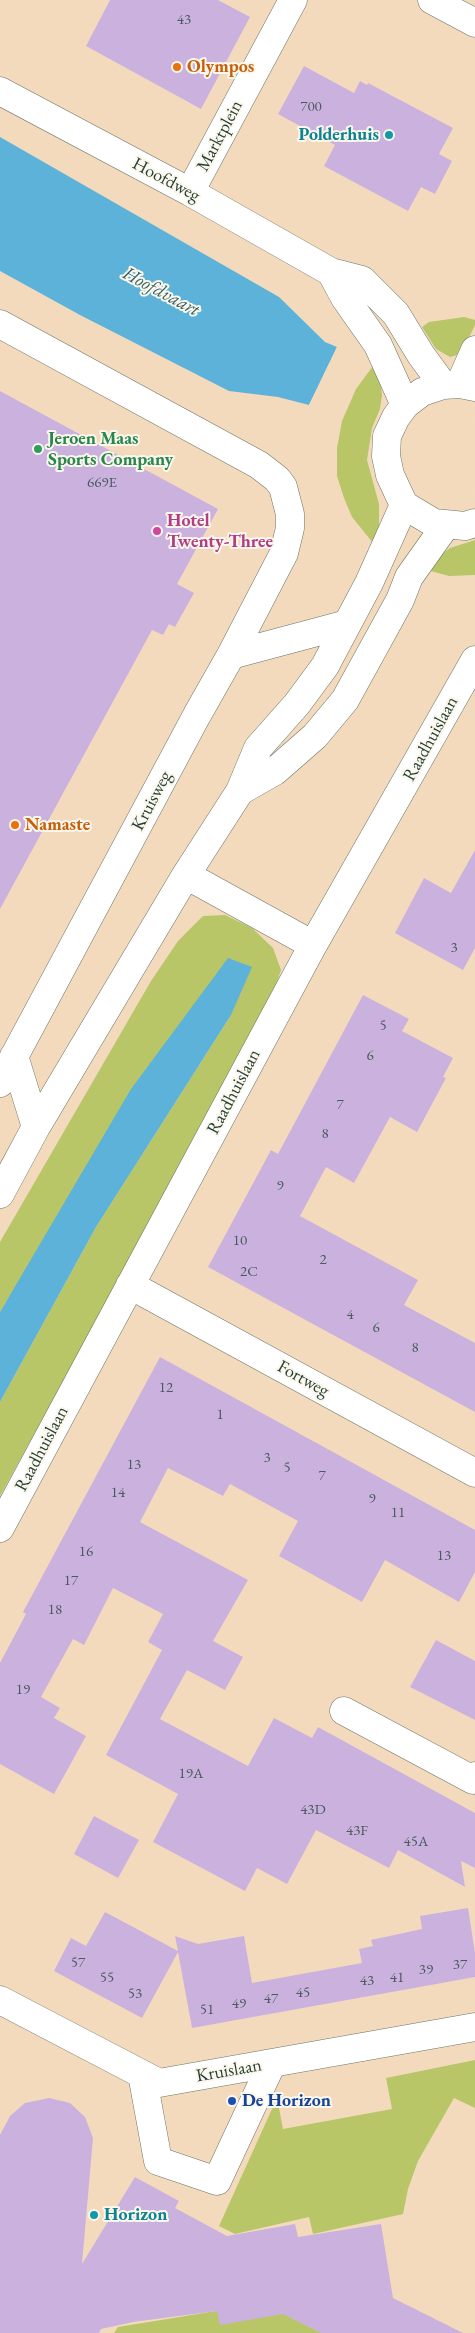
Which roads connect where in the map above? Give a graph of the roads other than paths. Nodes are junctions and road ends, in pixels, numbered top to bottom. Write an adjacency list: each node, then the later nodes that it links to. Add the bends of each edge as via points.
1 (293, 0): 5 (street, Marktplein)
2 (432, 0): 3 (street)
3 (475, 23)
4 (0, 91): 5 (street, Hoofdweg)
5 (190, 192): 6 (street, Hoofdweg)
6 (331, 272): 9 (street, Hoofdweg, via 362,280 396,314 421,355); 10 (street, via 378,345)
7 (0, 324): 15 (street, Kruisweg, via 259,465 283,487 290,514 284,553)
8 (475, 350): 9 (street)
9 (459, 385): 10 (street, via 422,392)
10 (405, 405): 11 (street, via 387,436 386,456 390,476)
11 (404, 505): 13 (street, via 419,516); 14 (street)
12 (475, 523): 13 (street)
13 (446, 526): 17 (street, via 409,577 400,600 345,700 315,736 275,771)
14 (347, 624): 15 (street); 17 (street, via 325,666 298,704 258,748)
15 (231, 655): 20 (street, Kruisweg)
16 (475, 660): 19 (street, Raadhuislaan)
17 (240, 791): 18 (street)
18 (186, 875): 19 (street); 22 (street)
19 (313, 945): 24 (street, Raadhuislaan)
20 (14, 1056): 21 (street, Kruisweg); 22 (street)
21 (0, 1083)
22 (36, 1127): 23 (street)
23 (0, 1194)
24 (130, 1285): 25 (street, Fortweg); 26 (street, Raadhuislaan)
25 (475, 1473)
26 (0, 1528)
27 (344, 1711): 28 (street, via 473,1780)
28 (475, 1776)
29 (0, 2000): 32 (street, Kruislaan)
30 (475, 2027): 31 (street, Kruislaan)
31 (272, 2064): 32 (street, Kruislaan, via 159,2084); 32 (street, via 217,2181 158,2161)
32 (142, 2074)

